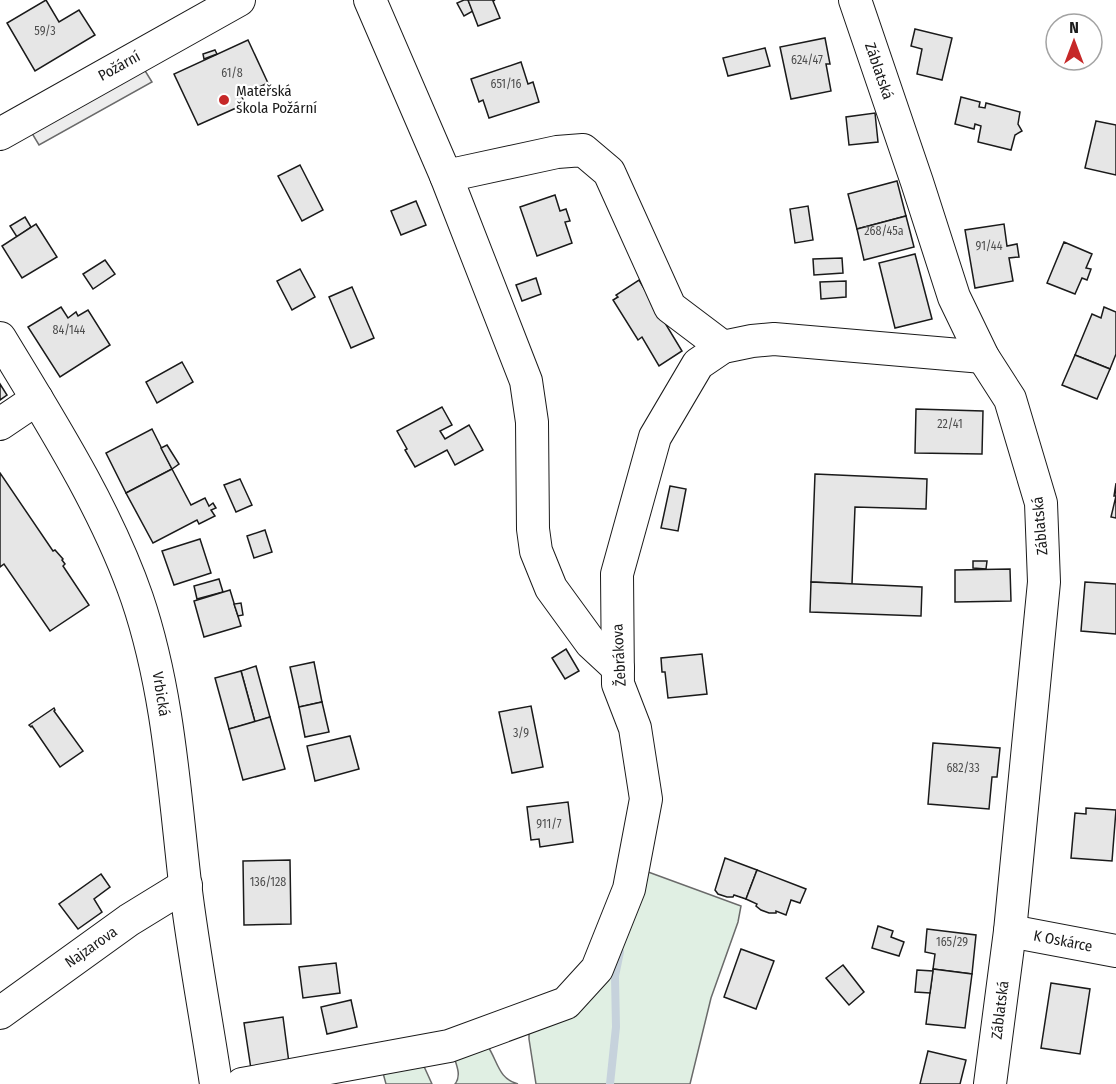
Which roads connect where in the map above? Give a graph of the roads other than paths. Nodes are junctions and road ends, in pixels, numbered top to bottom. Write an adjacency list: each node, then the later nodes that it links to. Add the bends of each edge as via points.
1 (239, 0): 4 (street, Požární)
2 (370, 0): 5 (street)
3 (855, 0): 8 (street, Záblatská, via 954,297)
4 (0, 134)
5 (446, 176): 7 (street, via 556,152 583,150 609,172 670,307); 11 (street, via 526,381 532,422 536,551 551,588 591,643)
6 (0, 338): 9 (street, Vrbická)
7 (723, 347): 8 (street, Žebrákova, via 774,339); 11 (street, Žebrákova, via 698,364 655,437 617,574)
8 (983, 357): 13 (street, Záblatská, via 1010,399 1041,503 1044,582)
9 (37, 399): 10 (street); 12 (street, Vrbická, via 105,524 125,568 154,654)
10 (0, 424)
11 (618, 668): 17 (street, Žebrákova, via 618,684 635,728 646,799 629,889 597,969 566,1004 449,1046)
12 (186, 885): 15 (street, Najzarova); 16 (street, Vrbická)
13 (1010, 931): 14 (street, K Oskárce); 18 (street, Záblatská)
14 (1116, 951)
15 (0, 1013)
16 (216, 1084)
17 (242, 1084)
18 (990, 1084)

